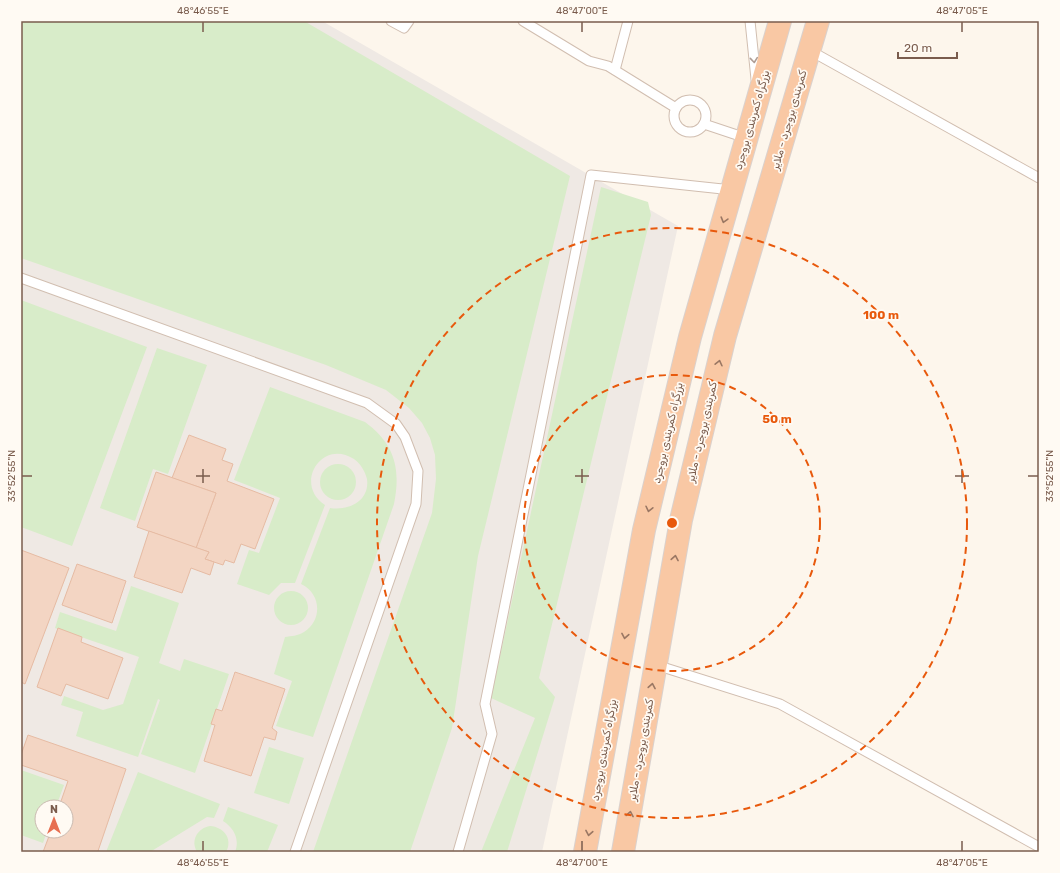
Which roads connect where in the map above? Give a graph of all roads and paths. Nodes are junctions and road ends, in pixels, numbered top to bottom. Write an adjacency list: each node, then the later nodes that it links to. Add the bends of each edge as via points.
1 (391, 21): 2 (lane, via 404,28)
2 (409, 21)
3 (523, 21): 9 (lane, via 589,61)
4 (628, 21): 9 (lane)
5 (750, 21): 10 (lane, one-way to 10)
6 (780, 21): 10 (highway, بزرگراه کمربندی بروجرد)
7 (818, 21): 8 (highway, کمربندی بروجرد - ملایر)
8 (809, 50): 14 (lane); 17 (highway, کمربندی بروجرد - ملایر, one-way to 8, via 681,520 725,336)
9 (615, 70): 11 (lane)
10 (758, 98): 13 (highway, بزرگراه کمربندی بروجرد)
11 (676, 108): 12 (lane, via 674,119 684,131 695,131); 12 (lane, via 683,101 698,102 706,110)
12 (704, 124): 13 (lane)
13 (747, 139): 15 (highway, بزرگراه کمربندی بروجرد)
14 (1039, 178)
15 (732, 190): 20 (lane, via 591,175 485,704 492,734); 21 (highway, بزرگراه کمربندی بروجرد, one-way to 21, via 690,337 644,530)
16 (21, 278): 19 (lane, via 367,403 396,424 405,437 418,471 416,504)
17 (656, 665): 18 (lane, via 780,704); 22 (highway, کمربندی بروجرد - ملایر, one-way to 17)
18 (1039, 847)
19 (295, 852)
20 (458, 852)
21 (585, 852)
22 (623, 852)

